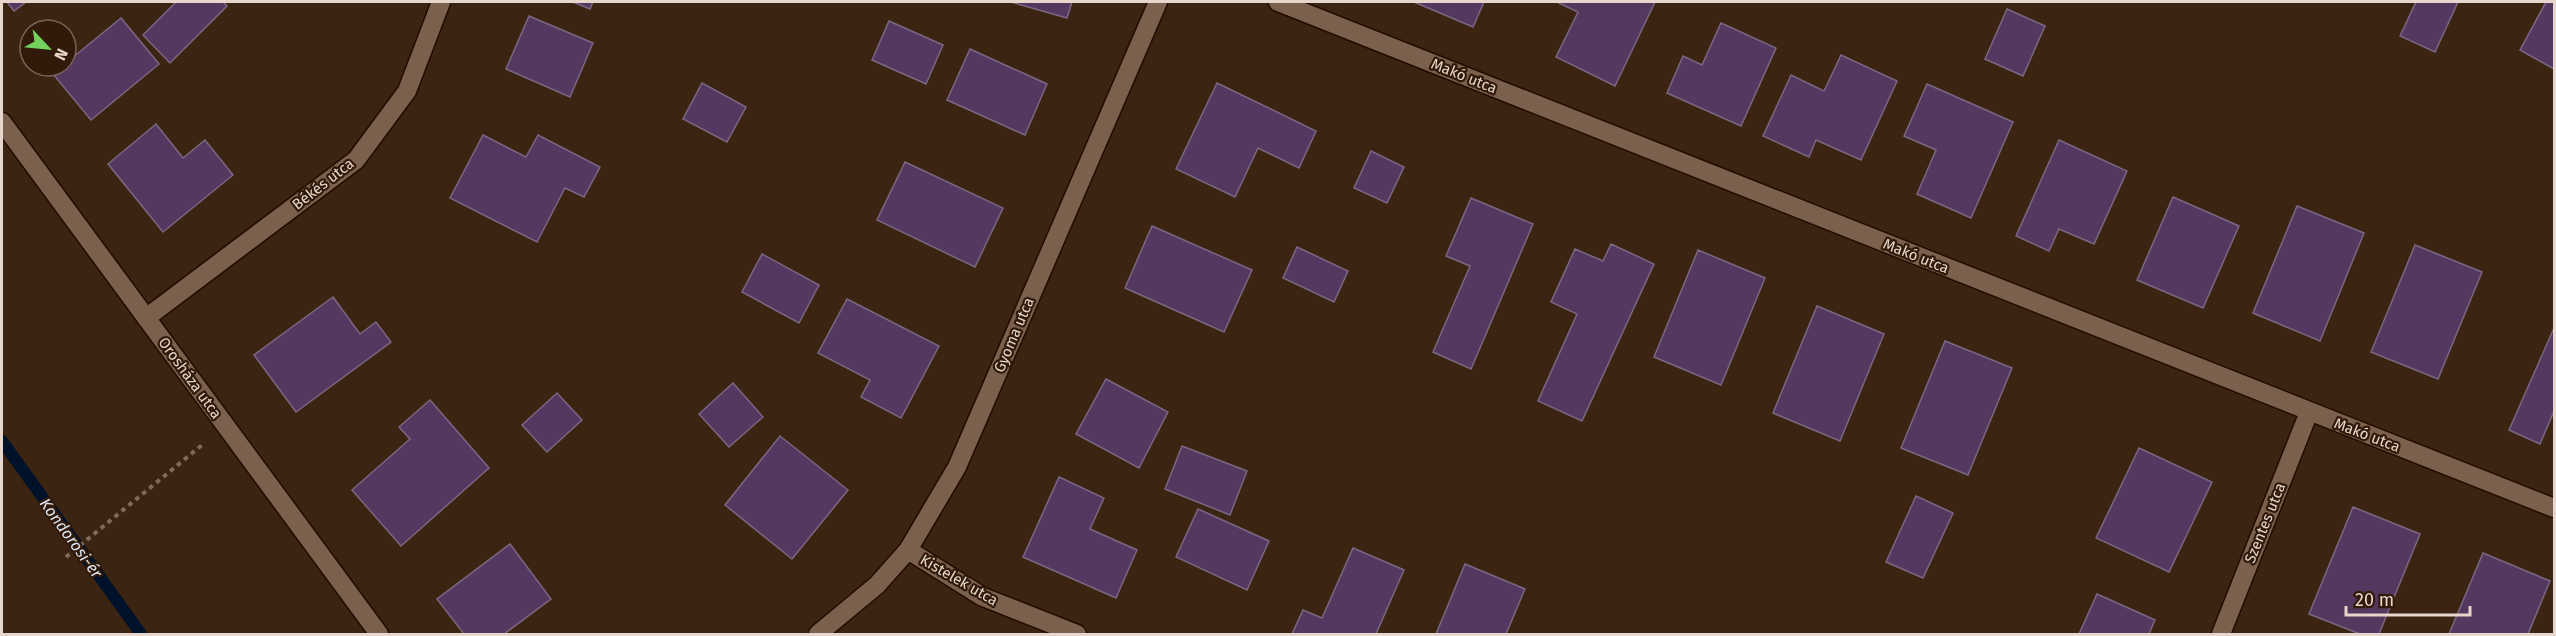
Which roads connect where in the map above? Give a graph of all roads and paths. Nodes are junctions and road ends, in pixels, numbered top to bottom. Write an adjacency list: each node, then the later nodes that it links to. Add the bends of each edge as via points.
1 (441, 2): 5 (street, Békés utca, via 406,91 356,160)
2 (1158, 2): 9 (street, Gyoma utca, via 957,467)
3 (1278, 2): 6 (street, Makó utca)
4 (2, 122): 5 (street, Orosháza utca)
5 (146, 318): 7 (street, Orosháza utca)
6 (2309, 412): 8 (street, Makó utca); 14 (street, Szentes utca)
7 (225, 426): 10 (path); 11 (street, Orosháza utca)
8 (2554, 508)
9 (908, 550): 12 (street, Gyoma utca, via 877,585); 13 (street, Kistelek utca, via 983,597)
10 (66, 557)
11 (379, 634)
12 (818, 634)
13 (1077, 634)
14 (2221, 634)

